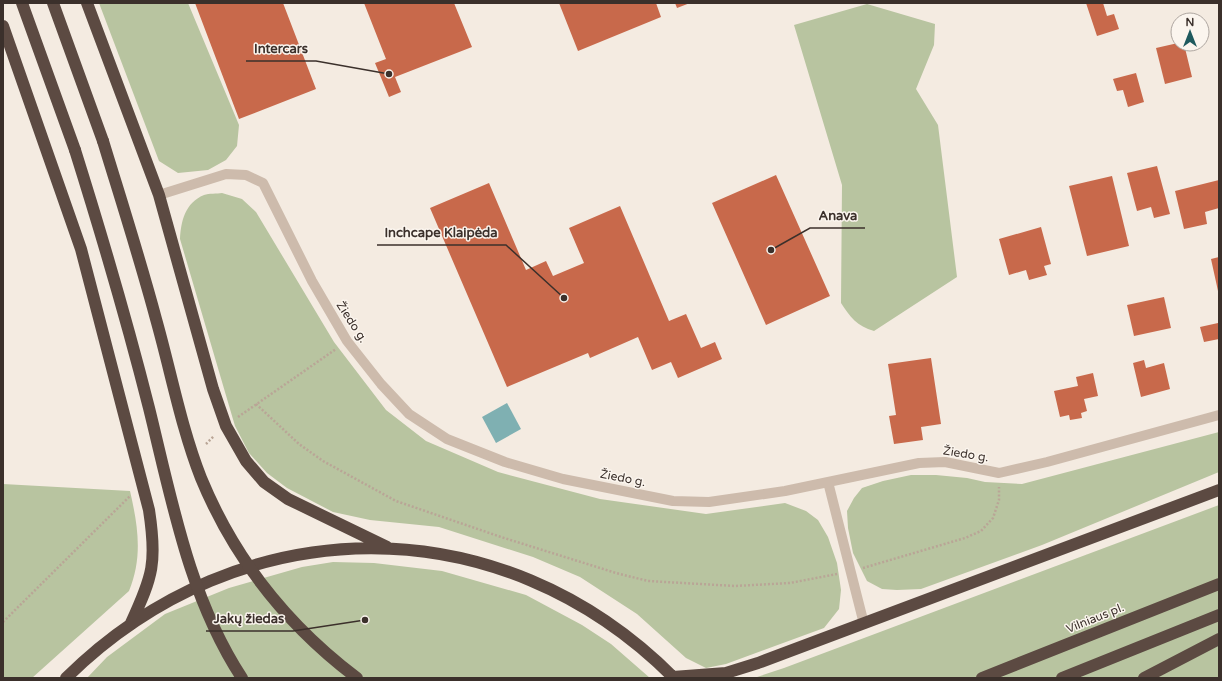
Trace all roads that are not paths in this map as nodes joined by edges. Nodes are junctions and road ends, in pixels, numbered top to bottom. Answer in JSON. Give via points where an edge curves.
{"nodes":[{"id":1,"x":22,"y":3,"type":"edge"},
{"id":2,"x":53,"y":3,"type":"edge"},
{"id":3,"x":87,"y":3,"type":"edge"},
{"id":4,"x":3,"y":26,"type":"edge"},
{"id":5,"x":159,"y":195,"type":"junction"},
{"id":6,"x":1219,"y":415,"type":"edge"},
{"id":7,"x":828,"y":482,"type":"junction"},
{"id":8,"x":1219,"y":490,"type":"edge"},
{"id":9,"x":390,"y":548,"type":"junction"},
{"id":10,"x":1219,"y":584,"type":"edge"},
{"id":11,"x":1219,"y":615,"type":"edge"},
{"id":12,"x":131,"y":622,"type":"junction"},
{"id":13,"x":864,"y":624,"type":"junction"},
{"id":14,"x":1219,"y":639,"type":"edge"},
{"id":15,"x":674,"y":677,"type":"edge"},
{"id":16,"x":66,"y":678,"type":"edge"},
{"id":17,"x":242,"y":678,"type":"edge"},
{"id":18,"x":357,"y":678,"type":"edge"},
{"id":19,"x":982,"y":678,"type":"edge"},
{"id":20,"x":1062,"y":678,"type":"edge"},
{"id":21,"x":1144,"y":678,"type":"edge"}],
"edges":[{"from":1,"to":17,"type":"highway","bridge":true,"via":[[75,150],[117,288],[184,546],[206,611]]},
{"from":2,"to":18,"type":"highway","bridge":true,"via":[[103,141],[146,280],[190,446],[216,509],[250,568],[270,595],[316,644]]},
{"from":3,"to":5,"type":"highway"},
{"from":4,"to":12,"type":"highway","via":[[81,249],[149,510],[153,536],[152,568],[146,592]]},
{"from":5,"to":7,"type":"street","name":"Žiedo g.","via":[[226,174],[246,175],[263,183],[312,281],[347,341],[409,414],[448,439],[505,462],[563,479],[673,501],[709,502],[742,498]]},
{"from":5,"to":9,"type":"highway","via":[[213,389],[226,426],[246,461],[264,482],[288,500]]},
{"from":6,"to":7,"type":"street","name":"Žiedo g.","via":[[999,473],[945,462],[896,467]]},
{"from":7,"to":13,"type":"street"},
{"from":8,"to":13,"type":"highway"},
{"from":9,"to":12,"type":"highway","via":[[315,552],[236,570],[198,585]]},
{"from":9,"to":15,"type":"highway","via":[[469,560],[538,583],[600,616]]},
{"from":10,"to":19,"type":"highway","name":"Vilniaus pl."},
{"from":11,"to":20,"type":"highway"},
{"from":12,"to":16,"type":"highway"},
{"from":13,"to":15,"type":"highway","via":[[726,673]]},
{"from":14,"to":21,"type":"highway"}]}
